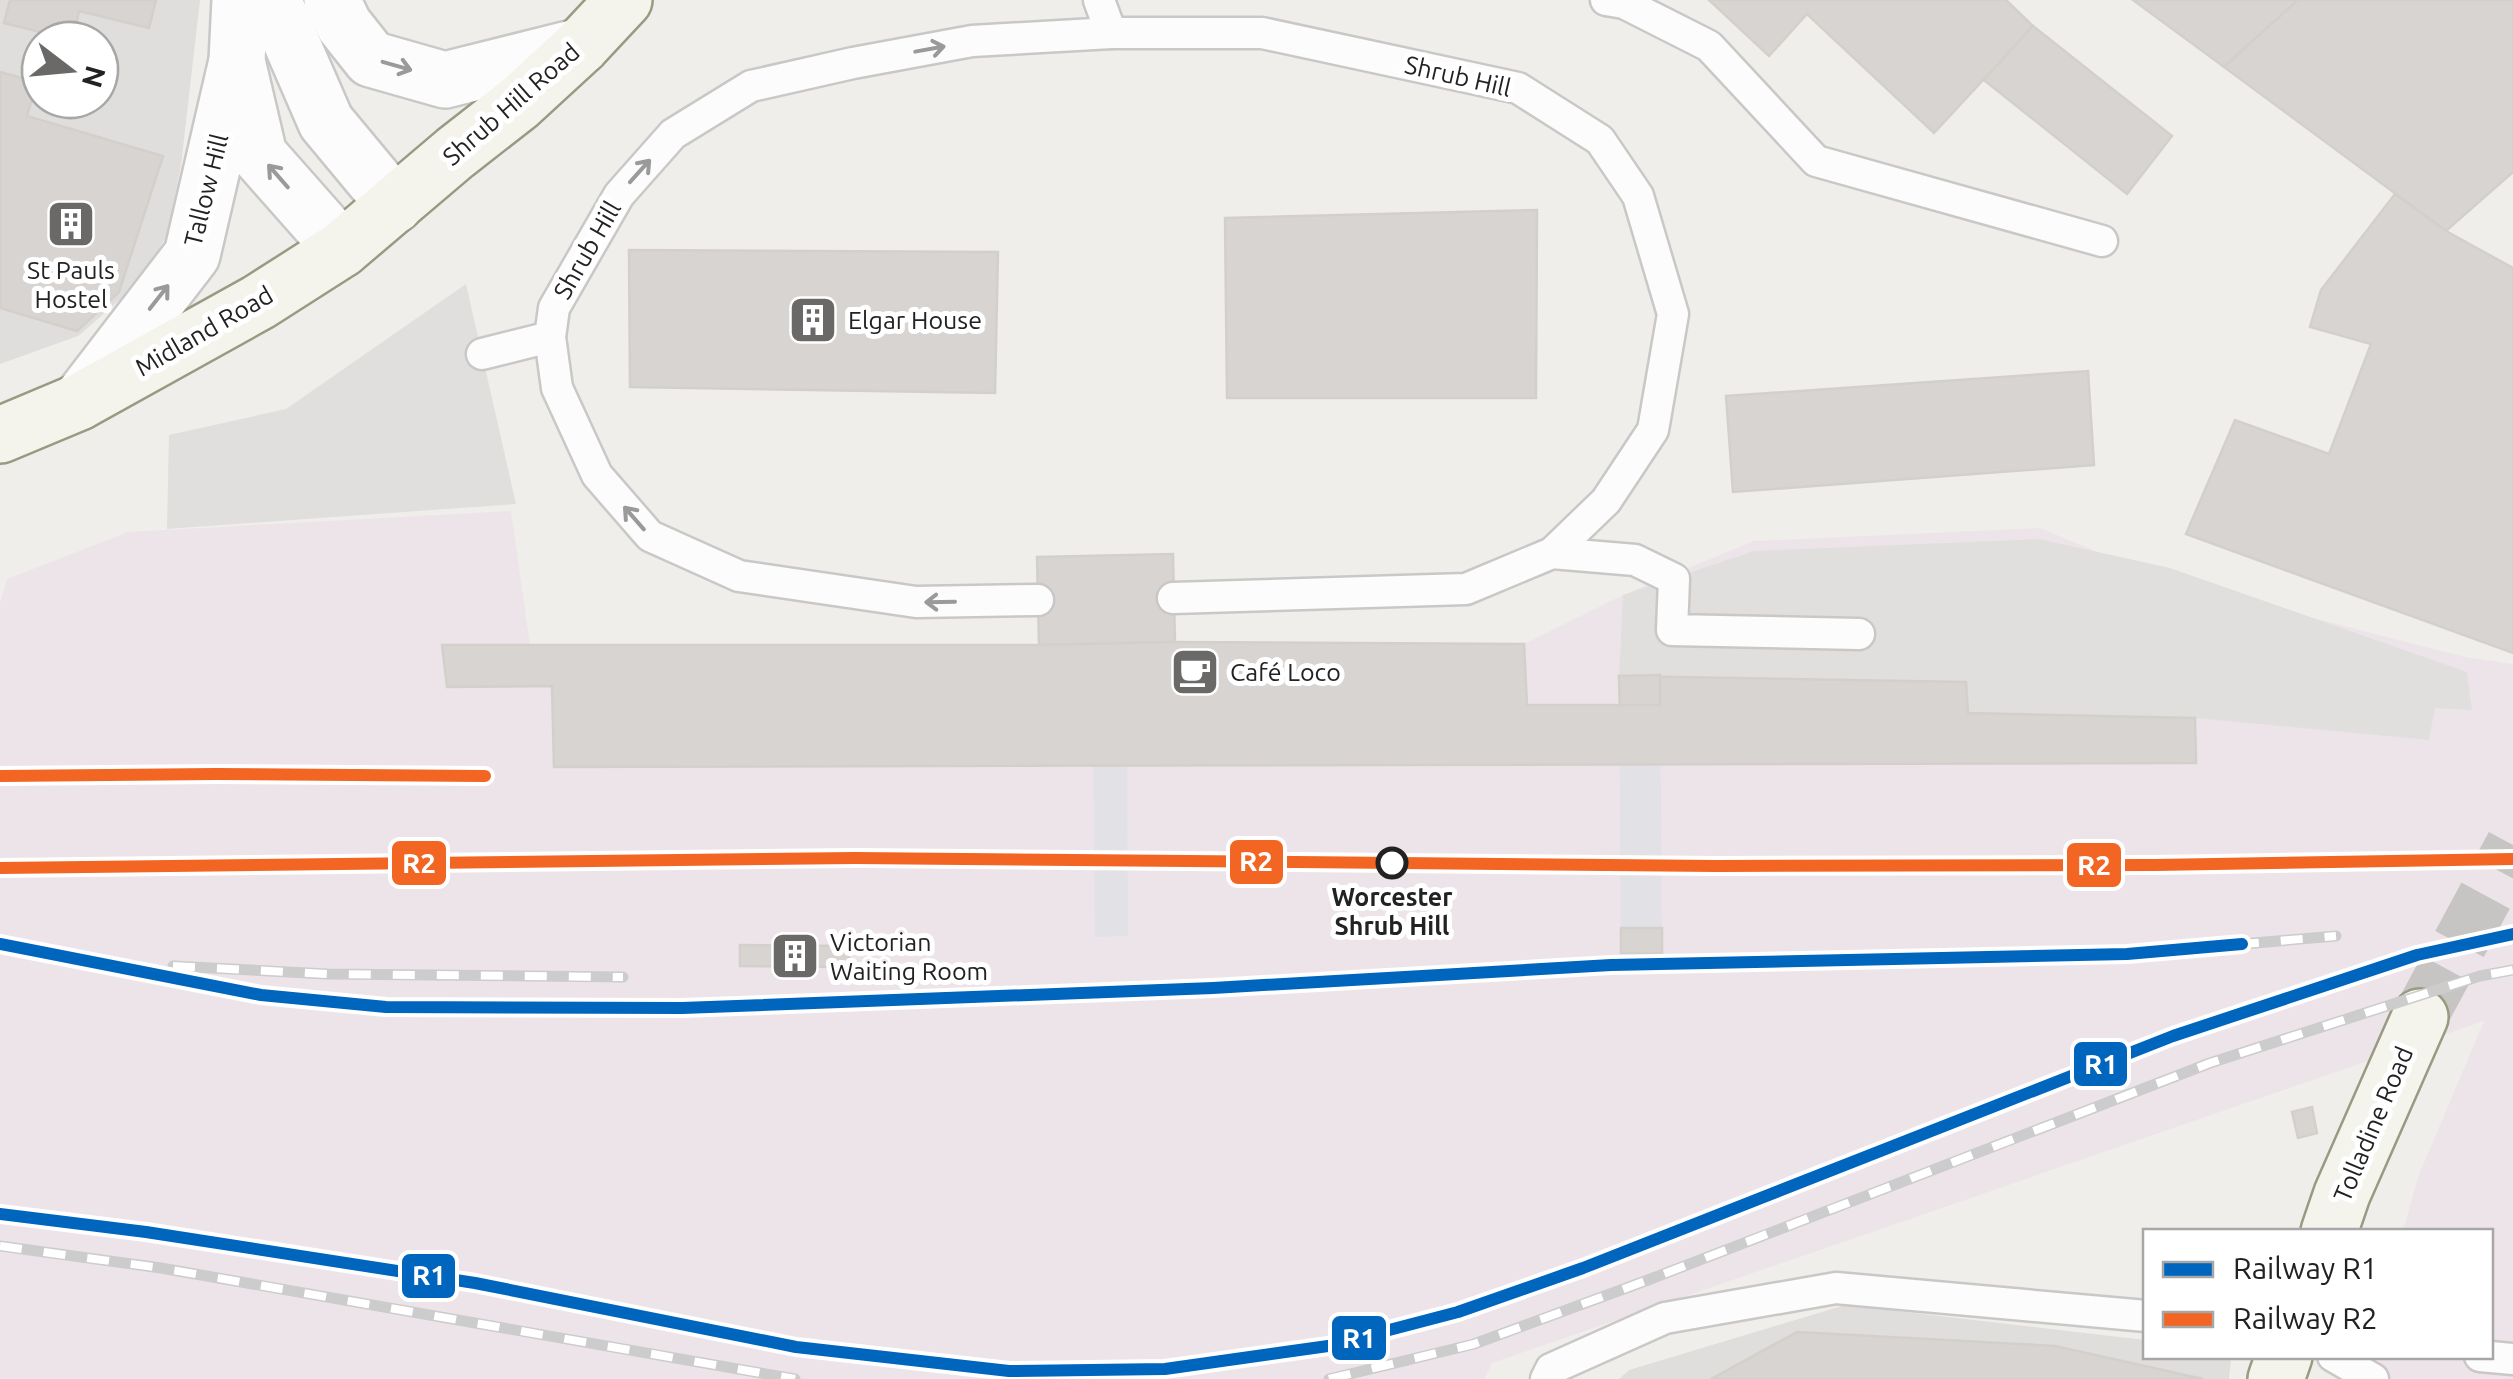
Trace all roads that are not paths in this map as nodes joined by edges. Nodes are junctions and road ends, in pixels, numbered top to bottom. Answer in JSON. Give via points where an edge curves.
{"nodes":[{"id":1,"x":240,"y":0,"type":"edge"},
{"id":2,"x":273,"y":0,"type":"edge"},
{"id":3,"x":332,"y":0,"type":"edge"},
{"id":4,"x":624,"y":0,"type":"edge"},
{"id":5,"x":1100,"y":0,"type":"edge"},
{"id":6,"x":1606,"y":0,"type":"edge"},
{"id":7,"x":1111,"y":33,"type":"junction"},
{"id":8,"x":580,"y":46,"type":"junction"},
{"id":9,"x":237,"y":61,"type":"junction"},
{"id":10,"x":395,"y":205,"type":"junction"},
{"id":11,"x":2102,"y":241,"type":"dead end"},
{"id":12,"x":342,"y":249,"type":"junction"},
{"id":13,"x":550,"y":337,"type":"junction"},
{"id":14,"x":482,"y":354,"type":"dead end"},
{"id":15,"x":78,"y":402,"type":"junction"},
{"id":16,"x":0,"y":435,"type":"edge"},
{"id":17,"x":1552,"y":553,"type":"junction"},
{"id":18,"x":1174,"y":598,"type":"dead end"},
{"id":19,"x":1038,"y":600,"type":"dead end"},
{"id":20,"x":1859,"y":634,"type":"dead end"},
{"id":21,"x":2420,"y":1016,"type":"tunnel mouth"},
{"id":22,"x":2329,"y":1229,"type":"edge"},
{"id":23,"x":2143,"y":1316,"type":"edge"},
{"id":24,"x":2337,"y":1359,"type":"edge"},
{"id":25,"x":1546,"y":1379,"type":"edge"},
{"id":26,"x":2373,"y":1379,"type":"edge"}],
"edges":[{"from":1,"to":9,"type":"street","name":"Tallow Hill"},
{"from":2,"to":10,"type":"street","via":[[326,122]]},
{"from":3,"to":8,"type":"street","one_way":true,"via":[[371,59],[445,80]]},
{"from":4,"to":8,"type":"main road","name":"Shrub Hill Road"},
{"from":5,"to":7,"type":"lane"},
{"from":6,"to":11,"type":"lane","via":[[1709,46],[1816,161]]},
{"from":13,"to":7,"type":"lane","name":"Shrub Hill","one_way":true,"via":[[554,308],[619,195],[673,134],[751,86],[972,41]]},
{"from":7,"to":17,"type":"lane","name":"Shrub Hill","via":[[1262,33],[1484,80],[1518,88],[1600,140],[1638,196],[1673,314],[1653,430],[1606,501]]},
{"from":8,"to":10,"type":"main road","name":"Shrub Hill Road"},
{"from":12,"to":9,"type":"street","name":"Tallow Hill","one_way":true,"via":[[260,155]]},
{"from":15,"to":9,"type":"street","name":"Tallow Hill","one_way":true,"via":[[192,254]]},
{"from":10,"to":12,"type":"main road","name":"Midland Road"},
{"from":12,"to":15,"type":"main road","name":"Midland Road"},
{"from":13,"to":14,"type":"lane"},
{"from":19,"to":13,"type":"lane","name":"Shrub Hill","one_way":true,"via":[[916,602],[739,576],[650,536],[598,476],[557,388]]},
{"from":15,"to":16,"type":"main road","name":"Midland Road"},
{"from":17,"to":18,"type":"lane","name":"Shrub Hill","via":[[1466,589]]},
{"from":17,"to":20,"type":"lane","via":[[1635,560],[1674,579],[1672,630]]},
{"from":21,"to":22,"type":"main road","name":"Tolladine Road"},
{"from":23,"to":25,"type":"lane","via":[[1836,1288],[1665,1318],[1552,1369]]},
{"from":24,"to":26,"type":"lane"}]}
